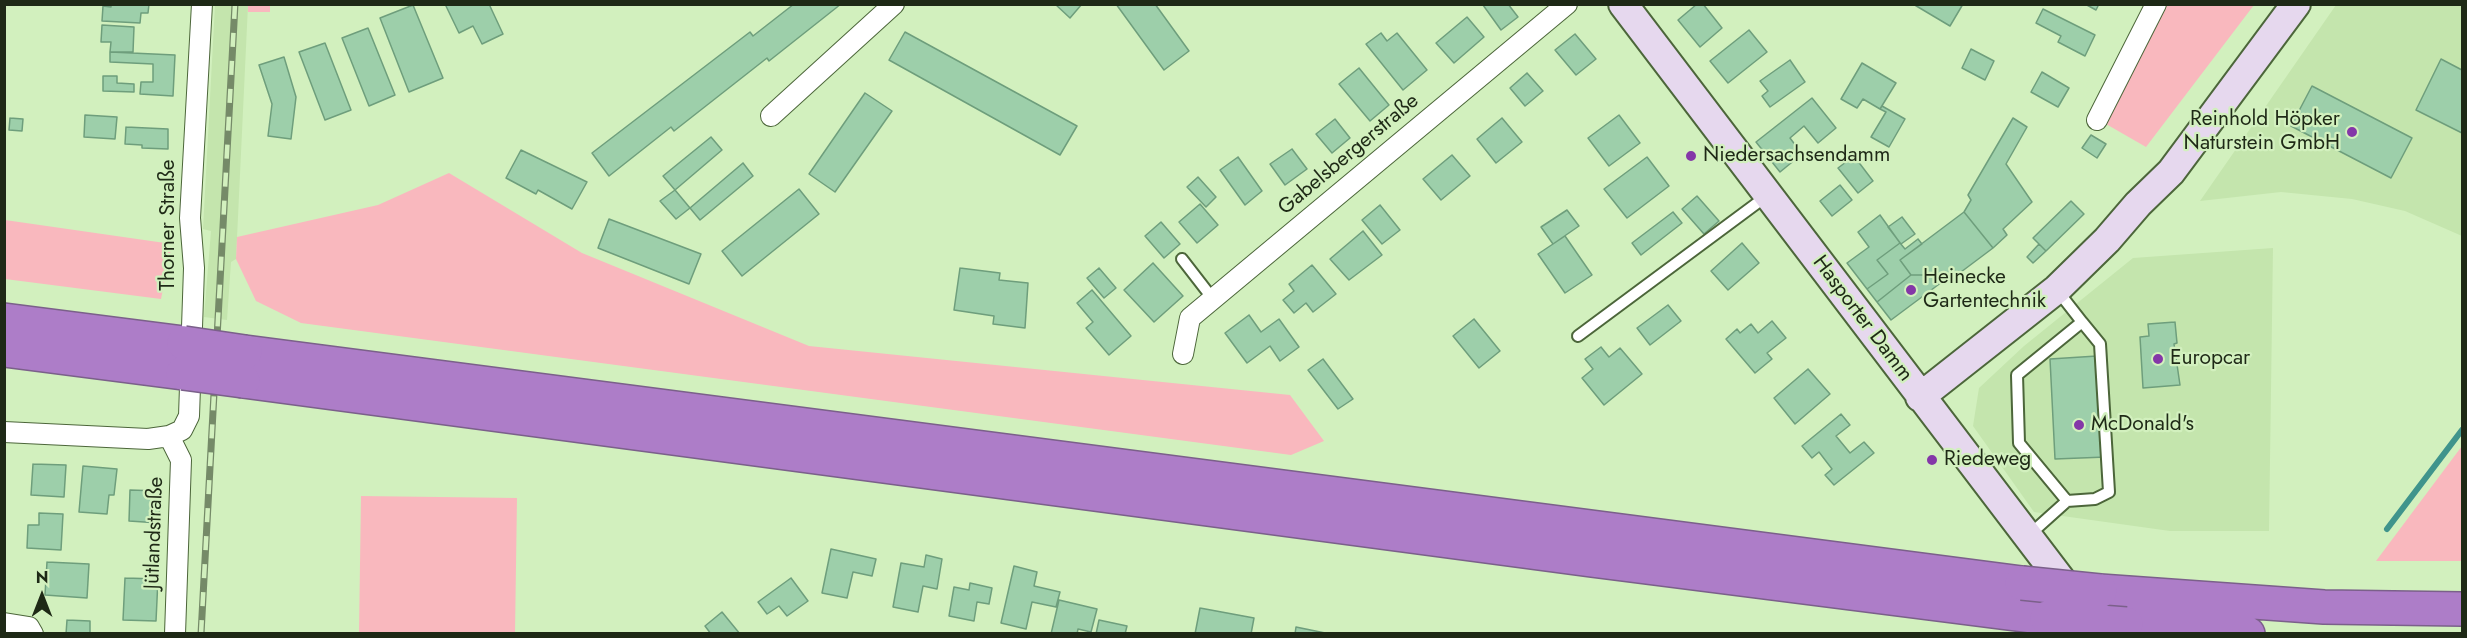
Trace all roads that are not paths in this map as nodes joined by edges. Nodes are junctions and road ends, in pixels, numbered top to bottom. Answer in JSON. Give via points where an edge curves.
{"nodes":[{"id":1,"x":202,"y":4,"type":"edge"},
{"id":2,"x":894,"y":4,"type":"edge"},
{"id":3,"x":1567,"y":4,"type":"edge"},
{"id":4,"x":1623,"y":4,"type":"edge"},
{"id":5,"x":2156,"y":4,"type":"edge"},
{"id":6,"x":2273,"y":4,"type":"edge"},
{"id":7,"x":2296,"y":4,"type":"edge"},
{"id":8,"x":771,"y":116,"type":"dead end"},
{"id":9,"x":2097,"y":120,"type":"dead end"},
{"id":10,"x":1768,"y":195,"type":"junction"},
{"id":11,"x":2138,"y":204,"type":"junction"},
{"id":12,"x":1182,"y":258,"type":"dead end"},
{"id":13,"x":2057,"y":289,"type":"junction"},
{"id":14,"x":1213,"y":299,"type":"junction"},
{"id":15,"x":4,"y":320,"type":"edge"},
{"id":16,"x":2082,"y":322,"type":"junction"},
{"id":17,"x":1578,"y":336,"type":"dead end"},
{"id":18,"x":4,"y":350,"type":"edge"},
{"id":19,"x":1183,"y":354,"type":"dead end"},
{"id":20,"x":184,"y":358,"type":"junction"},
{"id":21,"x":244,"y":366,"type":"junction"},
{"id":22,"x":1920,"y":397,"type":"junction"},
{"id":23,"x":4,"y":432,"type":"edge"},
{"id":24,"x":169,"y":436,"type":"junction"},
{"id":25,"x":2067,"y":501,"type":"junction"},
{"id":26,"x":2027,"y":536,"type":"junction"},
{"id":27,"x":2463,"y":609,"type":"edge"},
{"id":28,"x":4,"y":623,"type":"edge"},
{"id":29,"x":2114,"y":629,"type":"edge"},
{"id":30,"x":33,"y":633,"type":"edge"},
{"id":31,"x":175,"y":633,"type":"edge"},
{"id":32,"x":2248,"y":633,"type":"edge"}],
"edges":[{"from":1,"to":24,"type":"street","name":"Thorner Straße","via":[[190,218],[194,268],[189,416],[182,430]]},
{"from":2,"to":8,"type":"street"},
{"from":3,"to":14,"type":"street","name":"Gabelsbergerstraße"},
{"from":4,"to":10,"type":"main road","name":"Hasporter Damm"},
{"from":5,"to":9,"type":"street"},
{"from":6,"to":11,"type":"main road","via":[[2157,161]]},
{"from":7,"to":11,"type":"main road","via":[[2171,172]]},
{"from":10,"to":17,"type":"lane"},
{"from":10,"to":22,"type":"main road","name":"Hasporter Damm"},
{"from":11,"to":13,"type":"main road"},
{"from":12,"to":14,"type":"lane"},
{"from":13,"to":16,"type":"lane"},
{"from":13,"to":22,"type":"main road"},
{"from":14,"to":19,"type":"street","name":"Gabelsbergerstraße","via":[[1190,318]]},
{"from":15,"to":20,"type":"highway"},
{"from":16,"to":25,"type":"lane","via":[[2100,344],[2109,492],[2095,500]]},
{"from":16,"to":25,"type":"lane","via":[[2017,375],[2019,443]]},
{"from":18,"to":20,"type":"highway"},
{"from":20,"to":21,"type":"highway","bridge":true},
{"from":21,"to":27,"type":"highway","bridge":true,"via":[[2022,583],[2324,607]]},
{"from":21,"to":29,"type":"highway","bridge":true,"via":[[1591,561]]},
{"from":22,"to":26,"type":"main road","name":"Hasporter Damm"},
{"from":23,"to":24,"type":"street","via":[[148,439]]},
{"from":24,"to":31,"type":"street","name":"Jütlandstraße","via":[[181,460]]},
{"from":25,"to":26,"type":"lane"},
{"from":26,"to":29,"type":"main road","name":"Hasporter Damm"},
{"from":28,"to":30,"type":"street","via":[[29,627]]},
{"from":29,"to":32,"type":"highway"}]}
